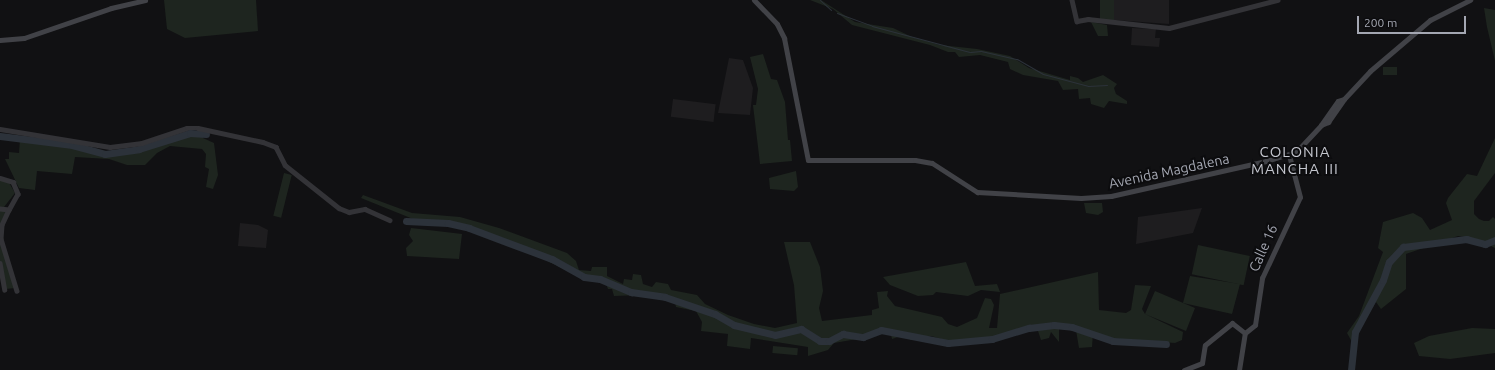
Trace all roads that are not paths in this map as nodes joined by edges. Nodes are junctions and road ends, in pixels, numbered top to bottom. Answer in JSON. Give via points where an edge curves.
{"nodes":[{"id":1,"x":145,"y":0,"type":"edge"},
{"id":2,"x":754,"y":0,"type":"edge"},
{"id":3,"x":1072,"y":0,"type":"edge"},
{"id":4,"x":1277,"y":0,"type":"edge"},
{"id":5,"x":1470,"y":0,"type":"edge"},
{"id":6,"x":0,"y":40,"type":"edge"},
{"id":7,"x":0,"y":129,"type":"edge"},
{"id":8,"x":1289,"y":155,"type":"junction"},
{"id":9,"x":0,"y":178,"type":"edge"},
{"id":10,"x":0,"y":209,"type":"edge"},
{"id":11,"x":9,"y":210,"type":"junction"},
{"id":12,"x":390,"y":220,"type":"dead end"},
{"id":13,"x":0,"y":263,"type":"edge"},
{"id":14,"x":5,"y":290,"type":"dead end"},
{"id":15,"x":16,"y":291,"type":"dead end"},
{"id":16,"x":1245,"y":333,"type":"junction"},
{"id":17,"x":1184,"y":370,"type":"edge"},
{"id":18,"x":1239,"y":370,"type":"edge"}],
"edges":[{"from":1,"to":6,"type":"main road","via":[[112,8],[24,38]]},
{"from":2,"to":8,"type":"main road","name":"Avenida Magdalena","via":[[777,24],[784,38],[808,160],[918,161],[932,163],[977,192],[1081,198],[1129,193]]},
{"from":3,"to":4,"type":"street","via":[[1077,21],[1088,19],[1169,28]]},
{"from":5,"to":8,"type":"main road","name":"Avenida Magdalena","via":[[1430,20],[1379,62],[1344,100],[1328,122],[1321,125],[1296,152]]},
{"from":7,"to":12,"type":"street","via":[[110,147],[142,143],[187,128],[263,142],[276,146],[285,165],[339,208],[349,212],[365,209]]},
{"from":8,"to":16,"type":"main road","name":"Calle 16","via":[[1300,198],[1262,278],[1255,325]]},
{"from":9,"to":11,"type":"street","via":[[13,182],[18,190]]},
{"from":10,"to":11,"type":"street"},
{"from":11,"to":15,"type":"street","via":[[2,225],[1,239]]},
{"from":13,"to":14,"type":"street"},
{"from":16,"to":17,"type":"main road","via":[[1232,324],[1205,345],[1202,363]]},
{"from":16,"to":18,"type":"main road"}]}
